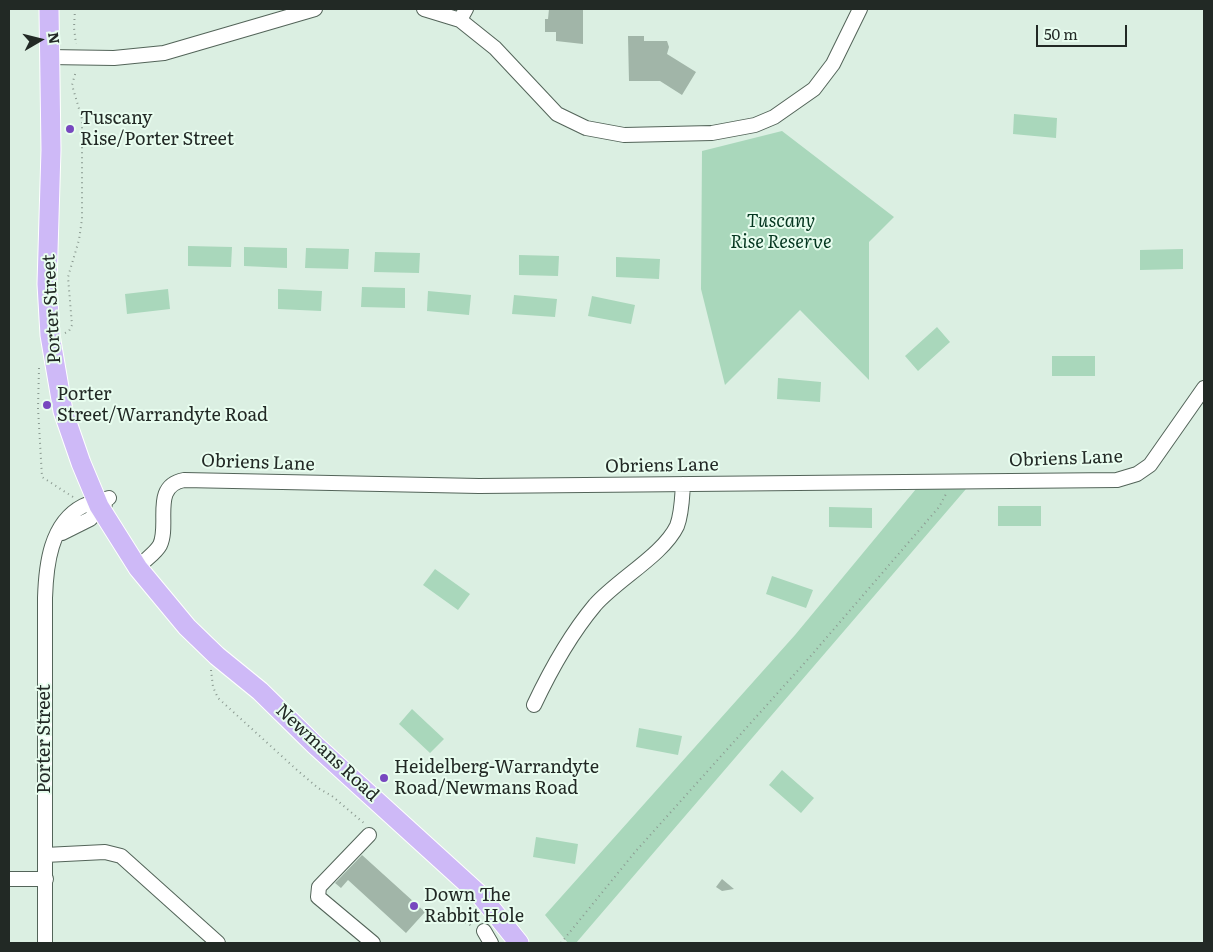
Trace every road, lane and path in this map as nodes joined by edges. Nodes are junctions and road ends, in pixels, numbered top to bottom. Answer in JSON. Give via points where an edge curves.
{"nodes":[{"id":1,"x":75,"y":9,"type":"edge"},
{"id":2,"x":315,"y":9,"type":"edge"},
{"id":3,"x":424,"y":9,"type":"edge"},
{"id":4,"x":860,"y":9,"type":"edge"},
{"id":5,"x":48,"y":10,"type":"edge"},
{"id":6,"x":463,"y":14,"type":"edge"},
{"id":7,"x":77,"y":49,"type":"dead end"},
{"id":8,"x":50,"y":56,"type":"junction"},
{"id":9,"x":77,"y":66,"type":"dead end"},
{"id":10,"x":49,"y":229,"type":"junction"},
{"id":11,"x":60,"y":333,"type":"junction"},
{"id":12,"x":39,"y":364,"type":"dead end"},
{"id":13,"x":1204,"y":388,"type":"edge"},
{"id":14,"x":953,"y":481,"type":"junction"},
{"id":15,"x":682,"y":484,"type":"junction"},
{"id":16,"x":98,"y":504,"type":"junction"},
{"id":17,"x":57,"y":536,"type":"junction"},
{"id":18,"x":142,"y":563,"type":"junction"},
{"id":19,"x":211,"y":667,"type":"dead end"},
{"id":20,"x":260,"y":691,"type":"junction"},
{"id":21,"x":534,"y":705,"type":"dead end"},
{"id":22,"x":367,"y":830,"type":"joint"},
{"id":23,"x":45,"y":854,"type":"junction"},
{"id":24,"x":9,"y":879,"type":"edge"},
{"id":25,"x":46,"y":879,"type":"junction"},
{"id":26,"x":450,"y":910,"type":"dead end"},
{"id":27,"x":484,"y":930,"type":"joint"},
{"id":28,"x":45,"y":943,"type":"edge"},
{"id":29,"x":218,"y":943,"type":"edge"},
{"id":30,"x":372,"y":943,"type":"edge"},
{"id":31,"x":491,"y":943,"type":"edge"},
{"id":32,"x":519,"y":943,"type":"edge"},
{"id":33,"x":533,"y":943,"type":"edge"},
{"id":34,"x":560,"y":943,"type":"edge"}],
"edges":[{"from":1,"to":7,"type":"path"},
{"from":2,"to":8,"type":"street","via":[[164,53],[114,58]]},
{"from":3,"to":6,"type":"street"},
{"from":4,"to":6,"type":"street","via":[[833,64],[814,89],[774,117],[755,125],[712,133],[624,135],[586,128],[557,114]]},
{"from":5,"to":8,"type":"main road","name":"Porter Street"},
{"from":8,"to":10,"type":"main road","name":"Porter Street"},
{"from":9,"to":11,"type":"path","via":[[72,85],[82,119],[82,219],[68,277],[72,325],[69,331]]},
{"from":10,"to":11,"type":"main road","name":"Porter Street"},
{"from":10,"to":16,"type":"main road","name":"Porter Street","via":[[47,284],[57,380],[69,431]]},
{"from":11,"to":16,"type":"main road","name":"Porter Street","via":[[65,374]]},
{"from":12,"to":16,"type":"path","via":[[42,477]]},
{"from":13,"to":14,"type":"street","name":"Obriens Lane","via":[[1159,454],[1137,474],[1117,480]]},
{"from":14,"to":15,"type":"street","name":"Obriens Lane"},
{"from":14,"to":34,"type":"path","via":[[939,508],[635,852]]},
{"from":15,"to":18,"type":"street","name":"Obriens Lane","via":[[479,486],[184,480],[168,488],[160,543]]},
{"from":15,"to":21,"type":"street","via":[[680,512],[671,536],[618,582],[580,623],[557,656]]},
{"from":16,"to":17,"type":"street","name":"Porter Street","via":[[67,520]]},
{"from":16,"to":17,"type":"street","via":[[90,519]]},
{"from":16,"to":18,"type":"main road","name":"Newmans Road"},
{"from":17,"to":23,"type":"street","name":"Porter Street","via":[[46,575]]},
{"from":18,"to":20,"type":"main road","name":"Newmans Road","via":[[187,627]]},
{"from":19,"to":22,"type":"path","via":[[218,698]]},
{"from":20,"to":32,"type":"main road","name":"Newmans Road","via":[[481,896]]},
{"from":20,"to":33,"type":"main road","name":"Newmans Road","via":[[400,804],[514,918]]},
{"from":22,"to":30,"type":"street","via":[[319,887],[318,897]]},
{"from":23,"to":25,"type":"street","name":"Porter Street"},
{"from":23,"to":29,"type":"street","via":[[105,852],[121,856]]},
{"from":24,"to":25,"type":"street"},
{"from":25,"to":28,"type":"street","name":"Porter Street"},
{"from":26,"to":27,"type":"path","via":[[454,916]]},
{"from":27,"to":31,"type":"street"}]}
